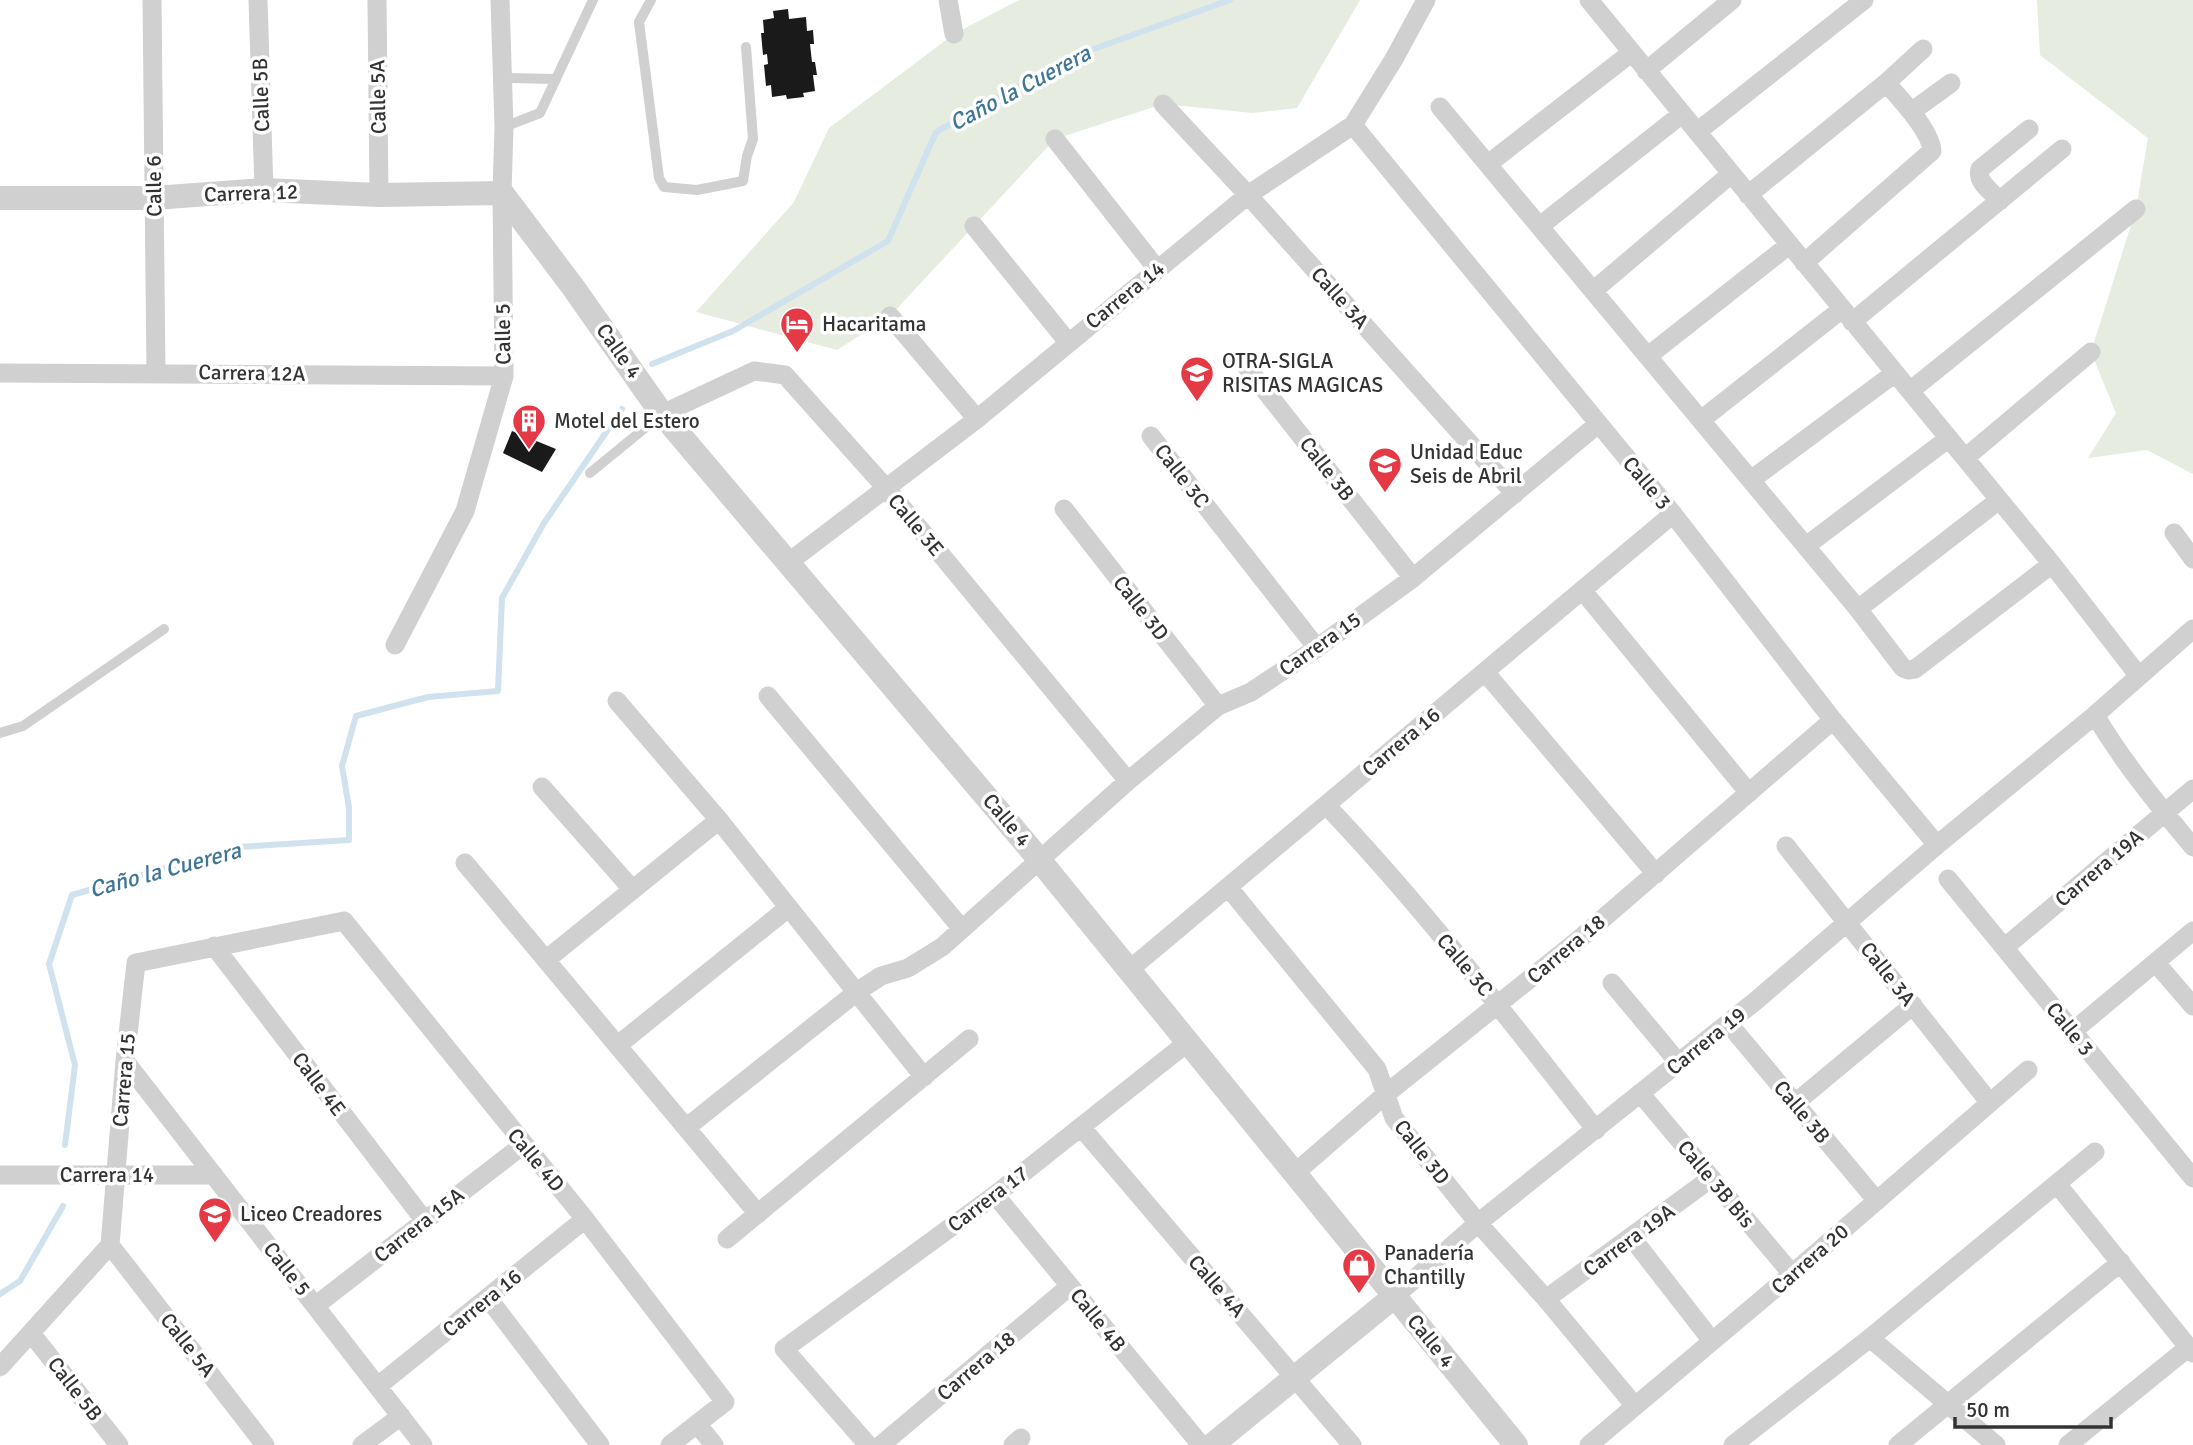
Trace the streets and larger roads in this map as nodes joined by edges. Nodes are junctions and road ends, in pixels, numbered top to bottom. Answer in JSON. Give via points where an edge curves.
{"nodes":[{"id":1,"x":152,"y":0,"type":"edge"},
{"id":2,"x":258,"y":0,"type":"edge"},
{"id":3,"x":377,"y":0,"type":"edge"},
{"id":4,"x":500,"y":0,"type":"edge"},
{"id":5,"x":948,"y":0,"type":"edge"},
{"id":6,"x":1426,"y":0,"type":"edge"},
{"id":7,"x":1589,"y":0,"type":"edge"},
{"id":8,"x":1732,"y":0,"type":"edge"},
{"id":9,"x":1864,"y":0,"type":"edge"},
{"id":10,"x":954,"y":34,"type":"dead end"},
{"id":11,"x":1923,"y":49,"type":"dead end"},
{"id":12,"x":1631,"y":53,"type":"junction"},
{"id":13,"x":1646,"y":71,"type":"junction"},
{"id":14,"x":1886,"y":83,"type":"junction"},
{"id":15,"x":1951,"y":83,"type":"dead end"},
{"id":16,"x":1163,"y":104,"type":"dead end"},
{"id":17,"x":1440,"y":107,"type":"dead end"},
{"id":18,"x":1911,"y":112,"type":"junction"},
{"id":19,"x":1682,"y":114,"type":"junction"},
{"id":20,"x":1353,"y":125,"type":"junction"},
{"id":21,"x":2029,"y":129,"type":"dead end"},
{"id":22,"x":1697,"y":132,"type":"junction"},
{"id":23,"x":1055,"y":139,"type":"dead end"},
{"id":24,"x":2062,"y":149,"type":"dead end"},
{"id":25,"x":1488,"y":164,"type":"junction"},
{"id":26,"x":1731,"y":174,"type":"junction"},
{"id":27,"x":264,"y":190,"type":"junction"},
{"id":28,"x":502,"y":193,"type":"junction"},
{"id":29,"x":379,"y":195,"type":"junction"},
{"id":30,"x":1248,"y":195,"type":"junction"},
{"id":31,"x":1748,"y":195,"type":"junction"},
{"id":32,"x":0,"y":198,"type":"edge"},
{"id":33,"x":154,"y":198,"type":"junction"},
{"id":34,"x":2000,"y":201,"type":"junction"},
{"id":35,"x":2136,"y":209,"type":"dead end"},
{"id":36,"x":974,"y":226,"type":"dead end"},
{"id":37,"x":1540,"y":226,"type":"junction"},
{"id":38,"x":1789,"y":245,"type":"junction"},
{"id":39,"x":1804,"y":263,"type":"junction"},
{"id":40,"x":1157,"y":269,"type":"junction"},
{"id":41,"x":1593,"y":291,"type":"junction"},
{"id":42,"x":890,"y":316,"type":"dead end"},
{"id":43,"x":1847,"y":316,"type":"junction"},
{"id":44,"x":1068,"y":342,"type":"junction"},
{"id":45,"x":2091,"y":352,"type":"dead end"},
{"id":46,"x":1648,"y":356,"type":"junction"},
{"id":47,"x":1242,"y":361,"type":"dead end"},
{"id":48,"x":156,"y":372,"type":"junction"},
{"id":49,"x":0,"y":373,"type":"edge"},
{"id":50,"x":1895,"y":373,"type":"junction"},
{"id":51,"x":504,"y":376,"type":"junction"},
{"id":52,"x":1910,"y":391,"type":"junction"},
{"id":53,"x":662,"y":414,"type":"junction"},
{"id":54,"x":977,"y":419,"type":"junction"},
{"id":55,"x":1701,"y":420,"type":"junction"},
{"id":56,"x":1598,"y":424,"type":"junction"},
{"id":57,"x":1151,"y":436,"type":"dead end"},
{"id":58,"x":1948,"y":438,"type":"junction"},
{"id":59,"x":1965,"y":458,"type":"junction"},
{"id":60,"x":1751,"y":480,"type":"junction"},
{"id":61,"x":886,"y":488,"type":"junction"},
{"id":62,"x":1515,"y":494,"type":"junction"},
{"id":63,"x":1999,"y":500,"type":"junction"},
{"id":64,"x":1064,"y":509,"type":"dead end"},
{"id":65,"x":1673,"y":514,"type":"junction"},
{"id":66,"x":2174,"y":533,"type":"dead end"},
{"id":67,"x":1806,"y":546,"type":"junction"},
{"id":68,"x":2193,"y":559,"type":"edge"},
{"id":69,"x":789,"y":562,"type":"junction"},
{"id":70,"x":2052,"y":564,"type":"junction"},
{"id":71,"x":1413,"y":578,"type":"junction"},
{"id":72,"x":1583,"y":591,"type":"junction"},
{"id":73,"x":1858,"y":609,"type":"junction"},
{"id":74,"x":2193,"y":629,"type":"edge"},
{"id":75,"x":395,"y":645,"type":"dead end"},
{"id":76,"x":1317,"y":648,"type":"junction"},
{"id":77,"x":1485,"y":672,"type":"junction"},
{"id":78,"x":2138,"y":675,"type":"junction"},
{"id":79,"x":768,"y":696,"type":"dead end"},
{"id":80,"x":617,"y":701,"type":"dead end"},
{"id":81,"x":1218,"y":706,"type":"junction"},
{"id":82,"x":2095,"y":715,"type":"junction"},
{"id":83,"x":1833,"y":720,"type":"junction"},
{"id":84,"x":1128,"y":781,"type":"junction"},
{"id":85,"x":542,"y":787,"type":"dead end"},
{"id":86,"x":2193,"y":789,"type":"edge"},
{"id":87,"x":1749,"y":793,"type":"junction"},
{"id":88,"x":1326,"y":805,"type":"junction"},
{"id":89,"x":2165,"y":813,"type":"junction"},
{"id":90,"x":719,"y":820,"type":"junction"},
{"id":91,"x":1786,"y":845,"type":"dead end"},
{"id":92,"x":1937,"y":845,"type":"junction"},
{"id":93,"x":2193,"y":847,"type":"edge"},
{"id":94,"x":1041,"y":861,"type":"junction"},
{"id":95,"x":465,"y":863,"type":"dead end"},
{"id":96,"x":1656,"y":874,"type":"junction"},
{"id":97,"x":1948,"y":879,"type":"dead end"},
{"id":98,"x":1228,"y":887,"type":"junction"},
{"id":99,"x":632,"y":890,"type":"junction"},
{"id":100,"x":788,"y":908,"type":"junction"},
{"id":101,"x":344,"y":922,"type":"joint"},
{"id":102,"x":1847,"y":922,"type":"junction"},
{"id":103,"x":961,"y":929,"type":"junction"},
{"id":104,"x":2193,"y":931,"type":"edge"},
{"id":105,"x":214,"y":946,"type":"junction"},
{"id":106,"x":2005,"y":947,"type":"junction"},
{"id":107,"x":547,"y":959,"type":"junction"},
{"id":108,"x":2156,"y":963,"type":"junction"},
{"id":109,"x":1129,"y":970,"type":"junction"},
{"id":110,"x":1612,"y":983,"type":"dead end"},
{"id":111,"x":858,"y":991,"type":"junction"},
{"id":112,"x":1913,"y":1005,"type":"junction"},
{"id":113,"x":1499,"y":1006,"type":"junction"},
{"id":114,"x":2193,"y":1006,"type":"edge"},
{"id":115,"x":1728,"y":1023,"type":"junction"},
{"id":116,"x":2072,"y":1032,"type":"junction"},
{"id":117,"x":969,"y":1039,"type":"dead end"},
{"id":118,"x":1188,"y":1042,"type":"junction"},
{"id":119,"x":618,"y":1045,"type":"junction"},
{"id":120,"x":124,"y":1061,"type":"junction"},
{"id":121,"x":1678,"y":1062,"type":"junction"},
{"id":122,"x":2028,"y":1070,"type":"dead end"},
{"id":123,"x":925,"y":1077,"type":"junction"},
{"id":124,"x":1640,"y":1093,"type":"junction"},
{"id":125,"x":1386,"y":1094,"type":"junction"},
{"id":126,"x":1990,"y":1103,"type":"junction"},
{"id":127,"x":1794,"y":1104,"type":"junction"},
{"id":128,"x":687,"y":1127,"type":"junction"},
{"id":129,"x":1081,"y":1127,"type":"junction"},
{"id":130,"x":1596,"y":1130,"type":"junction"},
{"id":131,"x":523,"y":1145,"type":"junction"},
{"id":132,"x":2095,"y":1152,"type":"dead end"},
{"id":133,"x":1295,"y":1173,"type":"junction"},
{"id":134,"x":0,"y":1175,"type":"edge"},
{"id":135,"x":116,"y":1175,"type":"junction"},
{"id":136,"x":214,"y":1175,"type":"junction"},
{"id":137,"x":2193,"y":1178,"type":"edge"},
{"id":138,"x":1710,"y":1179,"type":"junction"},
{"id":139,"x":2057,"y":1184,"type":"junction"},
{"id":140,"x":995,"y":1195,"type":"junction"},
{"id":141,"x":1877,"y":1201,"type":"junction"},
{"id":142,"x":758,"y":1214,"type":"junction"},
{"id":143,"x":585,"y":1219,"type":"junction"},
{"id":144,"x":425,"y":1221,"type":"junction"},
{"id":145,"x":1478,"y":1223,"type":"junction"},
{"id":146,"x":1632,"y":1238,"type":"junction"},
{"id":147,"x":727,"y":1239,"type":"dead end"},
{"id":148,"x":110,"y":1245,"type":"junction"},
{"id":149,"x":2121,"y":1262,"type":"junction"},
{"id":150,"x":1792,"y":1274,"type":"junction"},
{"id":151,"x":1070,"y":1286,"type":"junction"},
{"id":152,"x":1395,"y":1296,"type":"junction"},
{"id":153,"x":488,"y":1298,"type":"junction"},
{"id":154,"x":1546,"y":1299,"type":"junction"},
{"id":155,"x":315,"y":1306,"type":"junction"},
{"id":156,"x":31,"y":1334,"type":"junction"},
{"id":157,"x":1870,"y":1338,"type":"junction"},
{"id":158,"x":1712,"y":1341,"type":"junction"},
{"id":159,"x":2191,"y":1350,"type":"edge"},
{"id":160,"x":0,"y":1367,"type":"edge"},
{"id":161,"x":1295,"y":1377,"type":"junction"},
{"id":162,"x":378,"y":1387,"type":"junction"},
{"id":163,"x":1947,"y":1404,"type":"junction"},
{"id":164,"x":1635,"y":1406,"type":"junction"},
{"id":165,"x":401,"y":1416,"type":"junction"},
{"id":166,"x":698,"y":1425,"type":"junction"},
{"id":167,"x":120,"y":1445,"type":"edge"},
{"id":168,"x":265,"y":1445,"type":"edge"},
{"id":169,"x":362,"y":1445,"type":"edge"},
{"id":170,"x":423,"y":1445,"type":"edge"},
{"id":171,"x":600,"y":1445,"type":"edge"},
{"id":172,"x":670,"y":1445,"type":"edge"},
{"id":173,"x":714,"y":1445,"type":"edge"},
{"id":174,"x":868,"y":1445,"type":"edge"},
{"id":175,"x":881,"y":1445,"type":"edge"},
{"id":176,"x":1201,"y":1445,"type":"edge"},
{"id":177,"x":1212,"y":1445,"type":"edge"},
{"id":178,"x":1352,"y":1445,"type":"edge"},
{"id":179,"x":1516,"y":1445,"type":"edge"},
{"id":180,"x":1589,"y":1445,"type":"edge"},
{"id":181,"x":1733,"y":1445,"type":"edge"},
{"id":182,"x":1898,"y":1445,"type":"edge"},
{"id":183,"x":1996,"y":1445,"type":"edge"},
{"id":184,"x":2068,"y":1445,"type":"edge"}],
"edges":[{"from":1,"to":33,"type":"street","name":"Calle 6"},
{"from":2,"to":27,"type":"street","name":"Calle 5B"},
{"from":3,"to":29,"type":"street","name":"Calle 5A"},
{"from":4,"to":28,"type":"street","name":"Calle 5","via":[[505,127]]},
{"from":5,"to":10,"type":"street"},
{"from":6,"to":20,"type":"street","name":"Carrera 14"},
{"from":7,"to":12,"type":"street"},
{"from":8,"to":13,"type":"street"},
{"from":9,"to":22,"type":"street"},
{"from":11,"to":14,"type":"street"},
{"from":12,"to":13,"type":"street"},
{"from":12,"to":25,"type":"street"},
{"from":13,"to":19,"type":"street"},
{"from":14,"to":18,"type":"street"},
{"from":14,"to":31,"type":"street"},
{"from":15,"to":18,"type":"street"},
{"from":16,"to":30,"type":"street","name":"Calle 3A"},
{"from":17,"to":25,"type":"street"},
{"from":18,"to":39,"type":"street","via":[[1932,151]]},
{"from":19,"to":22,"type":"street"},
{"from":19,"to":37,"type":"street"},
{"from":20,"to":30,"type":"street","name":"Carrera 14"},
{"from":20,"to":56,"type":"street","name":"Calle 3"},
{"from":21,"to":34,"type":"street","via":[[1980,169],[1980,180]]},
{"from":22,"to":26,"type":"street"},
{"from":23,"to":40,"type":"street"},
{"from":24,"to":34,"type":"street"},
{"from":25,"to":37,"type":"street"},
{"from":26,"to":31,"type":"street"},
{"from":26,"to":41,"type":"street"},
{"from":27,"to":29,"type":"street","name":"Carrera 12"},
{"from":27,"to":33,"type":"street","name":"Carrera 12"},
{"from":28,"to":29,"type":"street","name":"Carrera 12"},
{"from":28,"to":51,"type":"street","name":"Calle 5"},
{"from":28,"to":53,"type":"street","name":"Calle 4"},
{"from":30,"to":40,"type":"street","name":"Carrera 14"},
{"from":30,"to":62,"type":"street","name":"Calle 3A"},
{"from":31,"to":38,"type":"street"},
{"from":32,"to":33,"type":"street","name":"Carrera 12"},
{"from":33,"to":48,"type":"street","name":"Calle 6"},
{"from":34,"to":43,"type":"street"},
{"from":35,"to":52,"type":"street"},
{"from":36,"to":44,"type":"street"},
{"from":37,"to":41,"type":"street"},
{"from":38,"to":39,"type":"street"},
{"from":38,"to":46,"type":"street"},
{"from":39,"to":43,"type":"street"},
{"from":40,"to":44,"type":"street","name":"Carrera 14"},
{"from":41,"to":46,"type":"street"},
{"from":42,"to":54,"type":"street"},
{"from":43,"to":50,"type":"street"},
{"from":43,"to":55,"type":"street"},
{"from":44,"to":54,"type":"street","name":"Carrera 14"},
{"from":45,"to":59,"type":"street"},
{"from":46,"to":55,"type":"street"},
{"from":47,"to":71,"type":"street","name":"Calle 3B"},
{"from":48,"to":49,"type":"street","name":"Carrera 12A"},
{"from":48,"to":51,"type":"street","name":"Carrera 12A"},
{"from":50,"to":52,"type":"street"},
{"from":50,"to":60,"type":"street"},
{"from":51,"to":75,"type":"street","name":"Calle 5","via":[[465,511]]},
{"from":52,"to":58,"type":"street"},
{"from":53,"to":61,"type":"street","name":"Calle 3E","via":[[754,371],[785,375]]},
{"from":53,"to":69,"type":"street","name":"Calle 4"},
{"from":54,"to":61,"type":"street","name":"Carrera 14"},
{"from":55,"to":60,"type":"street"},
{"from":56,"to":62,"type":"street","name":"Carrera 15"},
{"from":56,"to":65,"type":"street","name":"Calle 3"},
{"from":57,"to":76,"type":"street","name":"Calle 3C"},
{"from":58,"to":59,"type":"street"},
{"from":58,"to":67,"type":"street"},
{"from":59,"to":63,"type":"street"},
{"from":60,"to":67,"type":"street"},
{"from":61,"to":69,"type":"street","name":"Carrera 14"},
{"from":61,"to":84,"type":"street","name":"Calle 3E"},
{"from":62,"to":71,"type":"street","name":"Carrera 15"},
{"from":63,"to":70,"type":"street"},
{"from":63,"to":73,"type":"street"},
{"from":64,"to":81,"type":"street","name":"Calle 3D"},
{"from":65,"to":72,"type":"street","name":"Carrera 16"},
{"from":65,"to":83,"type":"street","name":"Calle 3"},
{"from":66,"to":68,"type":"street"},
{"from":67,"to":73,"type":"street"},
{"from":69,"to":94,"type":"street","name":"Calle 4"},
{"from":70,"to":73,"type":"street","via":[[1915,669],[1903,667]]},
{"from":70,"to":78,"type":"street"},
{"from":71,"to":76,"type":"street","name":"Carrera 15"},
{"from":72,"to":77,"type":"street","name":"Carrera 16"},
{"from":72,"to":87,"type":"street"},
{"from":74,"to":78,"type":"street","name":"Carrera 19"},
{"from":76,"to":81,"type":"street","name":"Carrera 15","via":[[1251,692]]},
{"from":77,"to":88,"type":"street","name":"Carrera 16"},
{"from":77,"to":96,"type":"street"},
{"from":78,"to":82,"type":"street","name":"Carrera 19"},
{"from":79,"to":103,"type":"street"},
{"from":80,"to":90,"type":"street"},
{"from":81,"to":84,"type":"street","name":"Carrera 15"},
{"from":82,"to":89,"type":"street"},
{"from":82,"to":92,"type":"street","name":"Carrera 19"},
{"from":83,"to":87,"type":"street","name":"Carrera 18"},
{"from":83,"to":92,"type":"street","name":"Calle 3"},
{"from":84,"to":94,"type":"street","name":"Carrera 15"},
{"from":85,"to":99,"type":"street"},
{"from":86,"to":89,"type":"street","name":"Carrera 19A"},
{"from":87,"to":96,"type":"street","name":"Carrera 18"},
{"from":88,"to":98,"type":"street","name":"Carrera 16"},
{"from":88,"to":113,"type":"street","name":"Calle 3C","via":[[1372,853]]},
{"from":89,"to":93,"type":"street"},
{"from":89,"to":106,"type":"street","name":"Carrera 19A"},
{"from":90,"to":99,"type":"street"},
{"from":90,"to":100,"type":"street"},
{"from":91,"to":102,"type":"street","name":"Calle 3A"},
{"from":92,"to":102,"type":"street","name":"Carrera 19"},
{"from":94,"to":103,"type":"street","name":"Carrera 15"},
{"from":94,"to":109,"type":"street","name":"Calle 4"},
{"from":95,"to":107,"type":"street"},
{"from":96,"to":113,"type":"street","name":"Carrera 18"},
{"from":97,"to":106,"type":"street","name":"Calle 3"},
{"from":98,"to":109,"type":"street","name":"Carrera 16"},
{"from":98,"to":125,"type":"street","name":"Calle 3D","via":[[1377,1069]]},
{"from":99,"to":107,"type":"street"},
{"from":100,"to":111,"type":"street"},
{"from":100,"to":119,"type":"street"},
{"from":101,"to":105,"type":"street","name":"Carrera 15"},
{"from":101,"to":131,"type":"street","name":"Calle 4D"},
{"from":102,"to":112,"type":"street","name":"Calle 3A"},
{"from":102,"to":115,"type":"street","name":"Carrera 19"},
{"from":103,"to":111,"type":"street","name":"Carrera 15","via":[[908,968],[881,976]]},
{"from":104,"to":108,"type":"street"},
{"from":105,"to":120,"type":"street","name":"Carrera 15","via":[[135,963]]},
{"from":105,"to":144,"type":"street","name":"Calle 4E"},
{"from":106,"to":116,"type":"street","name":"Calle 3"},
{"from":107,"to":119,"type":"street"},
{"from":108,"to":114,"type":"street"},
{"from":108,"to":116,"type":"street"},
{"from":109,"to":118,"type":"street","name":"Calle 4"},
{"from":110,"to":121,"type":"street"},
{"from":111,"to":123,"type":"street"},
{"from":111,"to":128,"type":"street","name":"Carrera 15"},
{"from":112,"to":126,"type":"street","name":"Calle 3A"},
{"from":112,"to":127,"type":"street"},
{"from":113,"to":125,"type":"street","name":"Carrera 18"},
{"from":113,"to":130,"type":"street","name":"Calle 3C"},
{"from":115,"to":121,"type":"street","name":"Carrera 19"},
{"from":115,"to":127,"type":"street","name":"Calle 3B"},
{"from":116,"to":137,"type":"street","name":"Calle 3"},
{"from":117,"to":123,"type":"street"},
{"from":118,"to":129,"type":"street","name":"Carrera 17"},
{"from":118,"to":133,"type":"street","name":"Calle 4"},
{"from":119,"to":128,"type":"street"},
{"from":120,"to":135,"type":"street","name":"Carrera 15"},
{"from":120,"to":136,"type":"street","name":"Calle 5"},
{"from":121,"to":124,"type":"street","name":"Carrera 19"},
{"from":122,"to":126,"type":"street","name":"Carrera 20"},
{"from":123,"to":142,"type":"street"},
{"from":124,"to":130,"type":"street","name":"Carrera 19"},
{"from":124,"to":138,"type":"street","name":"Calle 3B Bis"},
{"from":125,"to":133,"type":"street","name":"Carrera 18"},
{"from":125,"to":145,"type":"street","name":"Calle 3D","via":[[1394,1118]]},
{"from":126,"to":141,"type":"street","name":"Carrera 20"},
{"from":127,"to":141,"type":"street","name":"Calle 3B"},
{"from":128,"to":142,"type":"street"},
{"from":129,"to":140,"type":"street","name":"Carrera 17"},
{"from":129,"to":161,"type":"street","name":"Calle 4A"},
{"from":130,"to":145,"type":"street","name":"Carrera 19"},
{"from":131,"to":143,"type":"street","name":"Calle 4D"},
{"from":131,"to":144,"type":"street","name":"Carrera 15A"},
{"from":132,"to":139,"type":"street"},
{"from":133,"to":152,"type":"street","name":"Calle 4"},
{"from":134,"to":135,"type":"street","name":"Carrera 14"},
{"from":135,"to":136,"type":"street","name":"Carrera 14"},
{"from":135,"to":148,"type":"street","name":"Carrera 15"},
{"from":136,"to":155,"type":"street","name":"Calle 5"},
{"from":138,"to":146,"type":"street","name":"Carrera 19A"},
{"from":138,"to":150,"type":"street","name":"Calle 3B Bis"},
{"from":139,"to":149,"type":"street"},
{"from":139,"to":157,"type":"street"},
{"from":140,"to":151,"type":"street","name":"Calle 4B"},
{"from":140,"to":174,"type":"street","name":"Carrera 17","via":[[784,1349]]},
{"from":141,"to":150,"type":"street","name":"Carrera 20"},
{"from":142,"to":147,"type":"street"},
{"from":143,"to":153,"type":"street","name":"Carrera 16"},
{"from":143,"to":166,"type":"street","name":"Calle 4D","via":[[725,1402]]},
{"from":144,"to":155,"type":"street","name":"Carrera 15A"},
{"from":145,"to":152,"type":"street","name":"Carrera 19"},
{"from":145,"to":154,"type":"street","name":"Calle 3D"},
{"from":146,"to":154,"type":"street","name":"Carrera 19A"},
{"from":146,"to":158,"type":"street"},
{"from":148,"to":156,"type":"street"},
{"from":148,"to":168,"type":"street","name":"Calle 5A"},
{"from":149,"to":159,"type":"street"},
{"from":149,"to":163,"type":"street"},
{"from":150,"to":158,"type":"street","name":"Carrera 20"},
{"from":151,"to":175,"type":"street","name":"Carrera 18"},
{"from":151,"to":176,"type":"street","name":"Calle 4B"},
{"from":152,"to":161,"type":"street","name":"Carrera 19"},
{"from":152,"to":179,"type":"street","name":"Calle 4"},
{"from":153,"to":162,"type":"street","name":"Carrera 16"},
{"from":153,"to":171,"type":"street"},
{"from":154,"to":164,"type":"street","name":"Calle 3D"},
{"from":155,"to":162,"type":"street","name":"Calle 5"},
{"from":156,"to":160,"type":"street"},
{"from":156,"to":167,"type":"street","name":"Calle 5B"},
{"from":157,"to":163,"type":"street"},
{"from":157,"to":181,"type":"street"},
{"from":158,"to":164,"type":"street","name":"Carrera 20"},
{"from":159,"to":184,"type":"street"},
{"from":161,"to":177,"type":"street","name":"Carrera 19"},
{"from":161,"to":178,"type":"street","name":"Calle 4A"},
{"from":162,"to":165,"type":"street","name":"Calle 5"},
{"from":163,"to":182,"type":"street"},
{"from":163,"to":183,"type":"street"},
{"from":164,"to":180,"type":"street","name":"Carrera 20"},
{"from":165,"to":169,"type":"street"},
{"from":165,"to":170,"type":"street","name":"Calle 5"},
{"from":166,"to":172,"type":"street"},
{"from":166,"to":173,"type":"street"}]}
